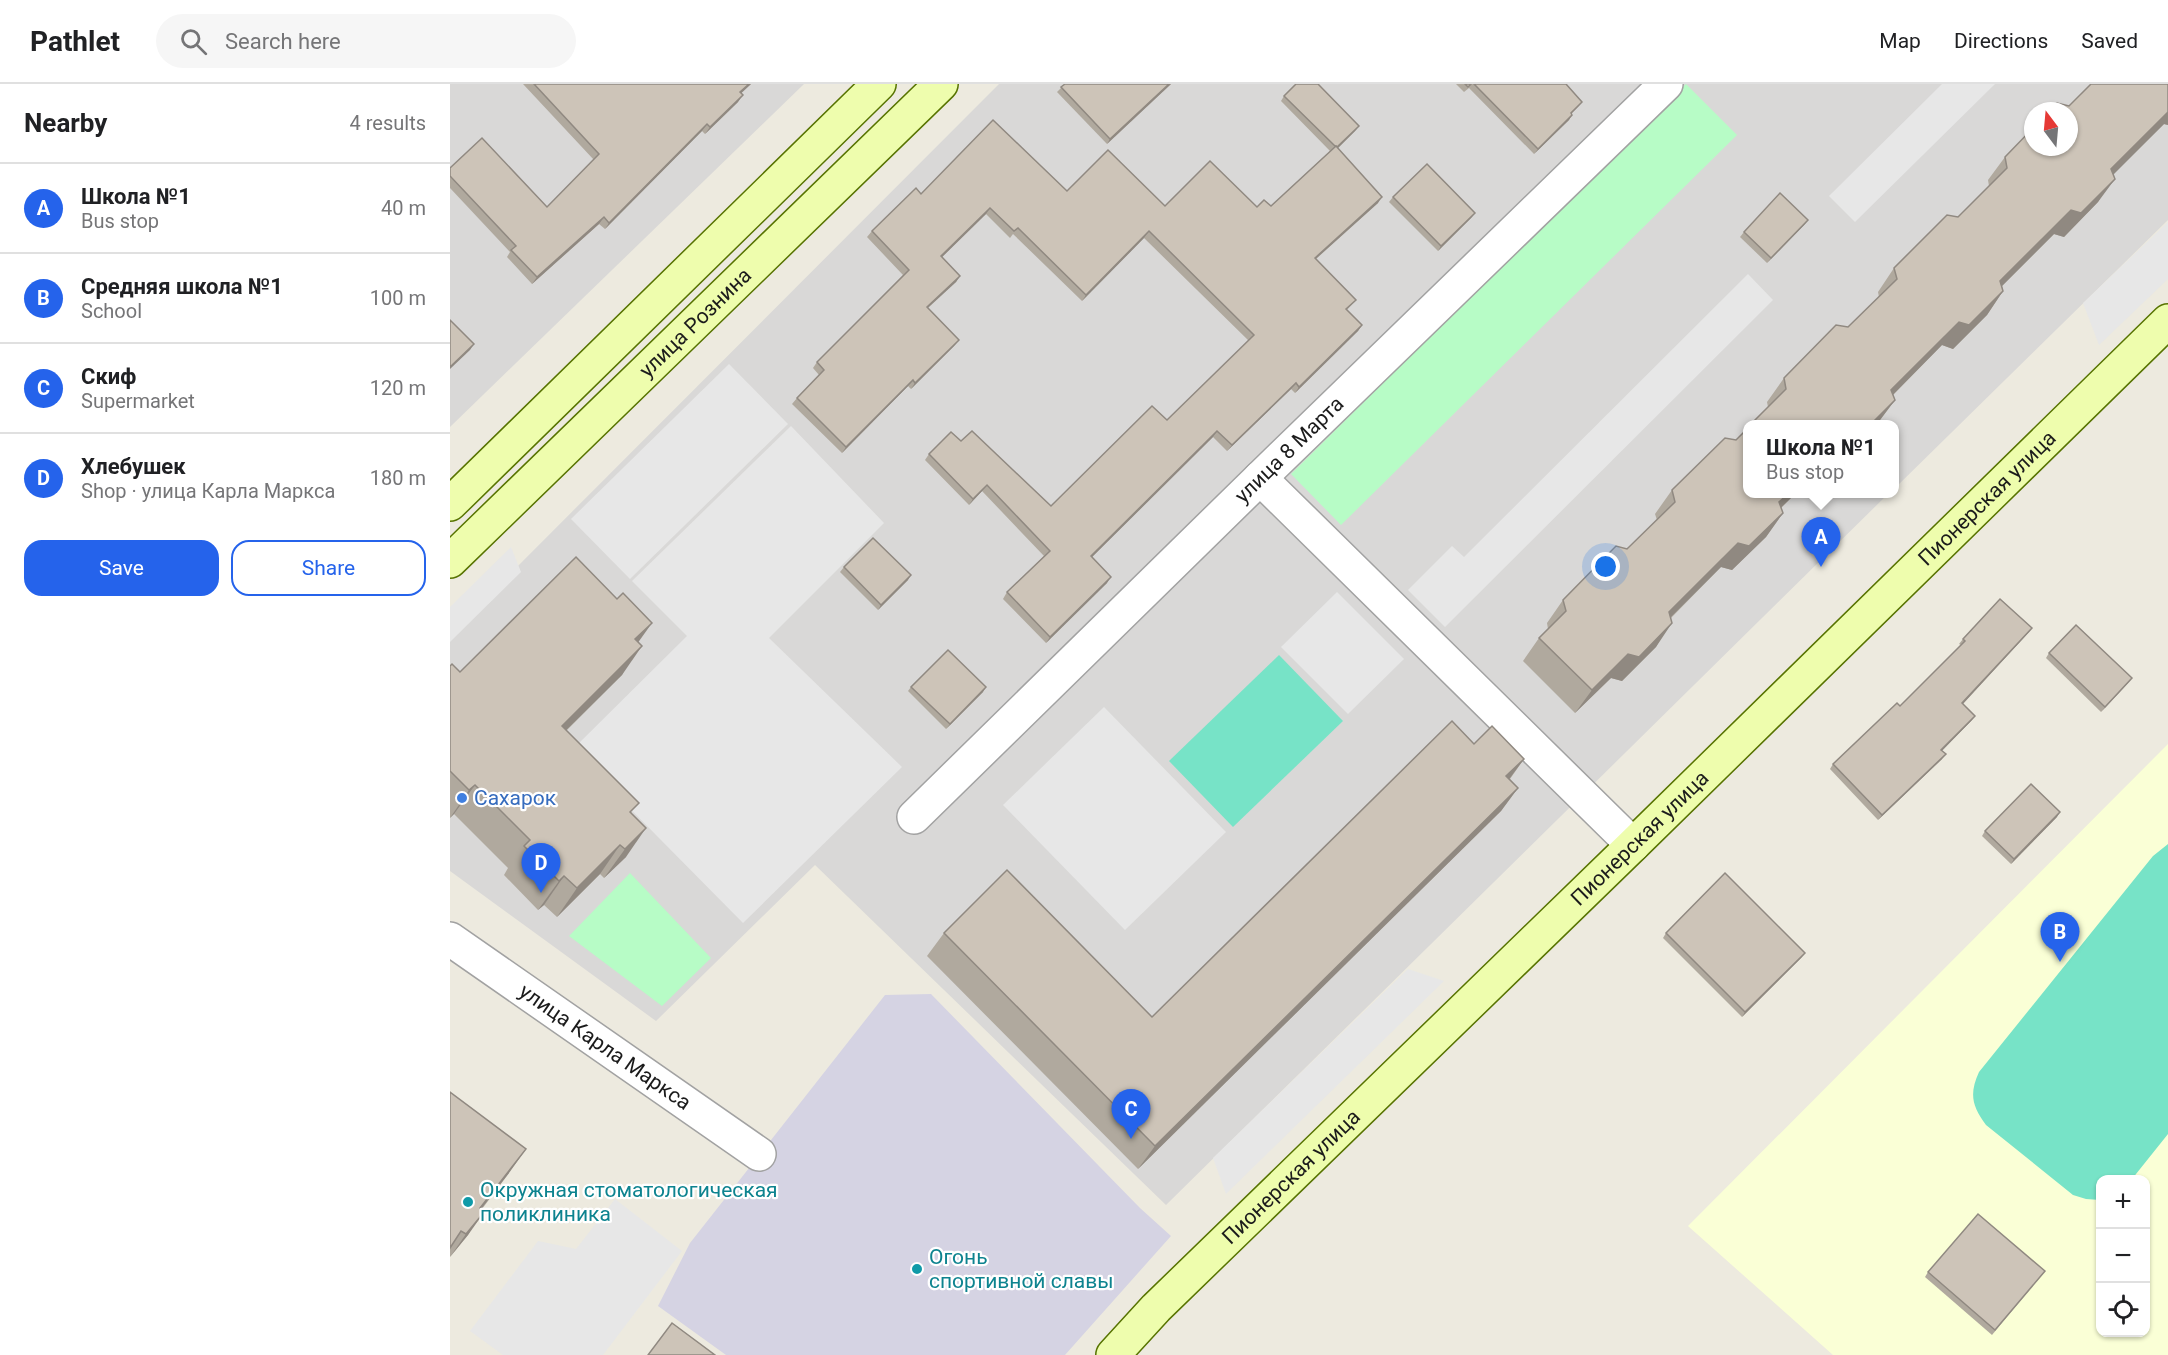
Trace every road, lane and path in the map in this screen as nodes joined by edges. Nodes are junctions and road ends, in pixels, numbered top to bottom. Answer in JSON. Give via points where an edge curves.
{"nodes":[{"id":1,"x":879,"y":84,"type":"edge"},
{"id":2,"x":940,"y":84,"type":"edge"},
{"id":3,"x":1666,"y":84,"type":"edge"},
{"id":4,"x":2168,"y":321,"type":"edge"},
{"id":5,"x":1260,"y":478,"type":"junction"},
{"id":6,"x":450,"y":504,"type":"edge"},
{"id":7,"x":450,"y":561,"type":"edge"},
{"id":8,"x":914,"y":817,"type":"dead end"},
{"id":9,"x":1633,"y":845,"type":"junction"},
{"id":10,"x":450,"y":939,"type":"edge"},
{"id":11,"x":759,"y":1154,"type":"dead end"},
{"id":12,"x":1113,"y":1355,"type":"edge"}],
"edges":[{"from":1,"to":6,"type":"street","name":"улица Рознина"},
{"from":2,"to":7,"type":"street","name":"улица Рознина"},
{"from":3,"to":5,"type":"street","name":"улица 8 Марта"},
{"from":4,"to":9,"type":"street","name":"Пионерская улица"},
{"from":5,"to":8,"type":"street","name":"улица 8 Марта"},
{"from":5,"to":9,"type":"street"},
{"from":9,"to":12,"type":"street","name":"Пионерская улица","via":[[1156,1308]]},
{"from":10,"to":11,"type":"street","name":"улица Карла Маркса"}]}
